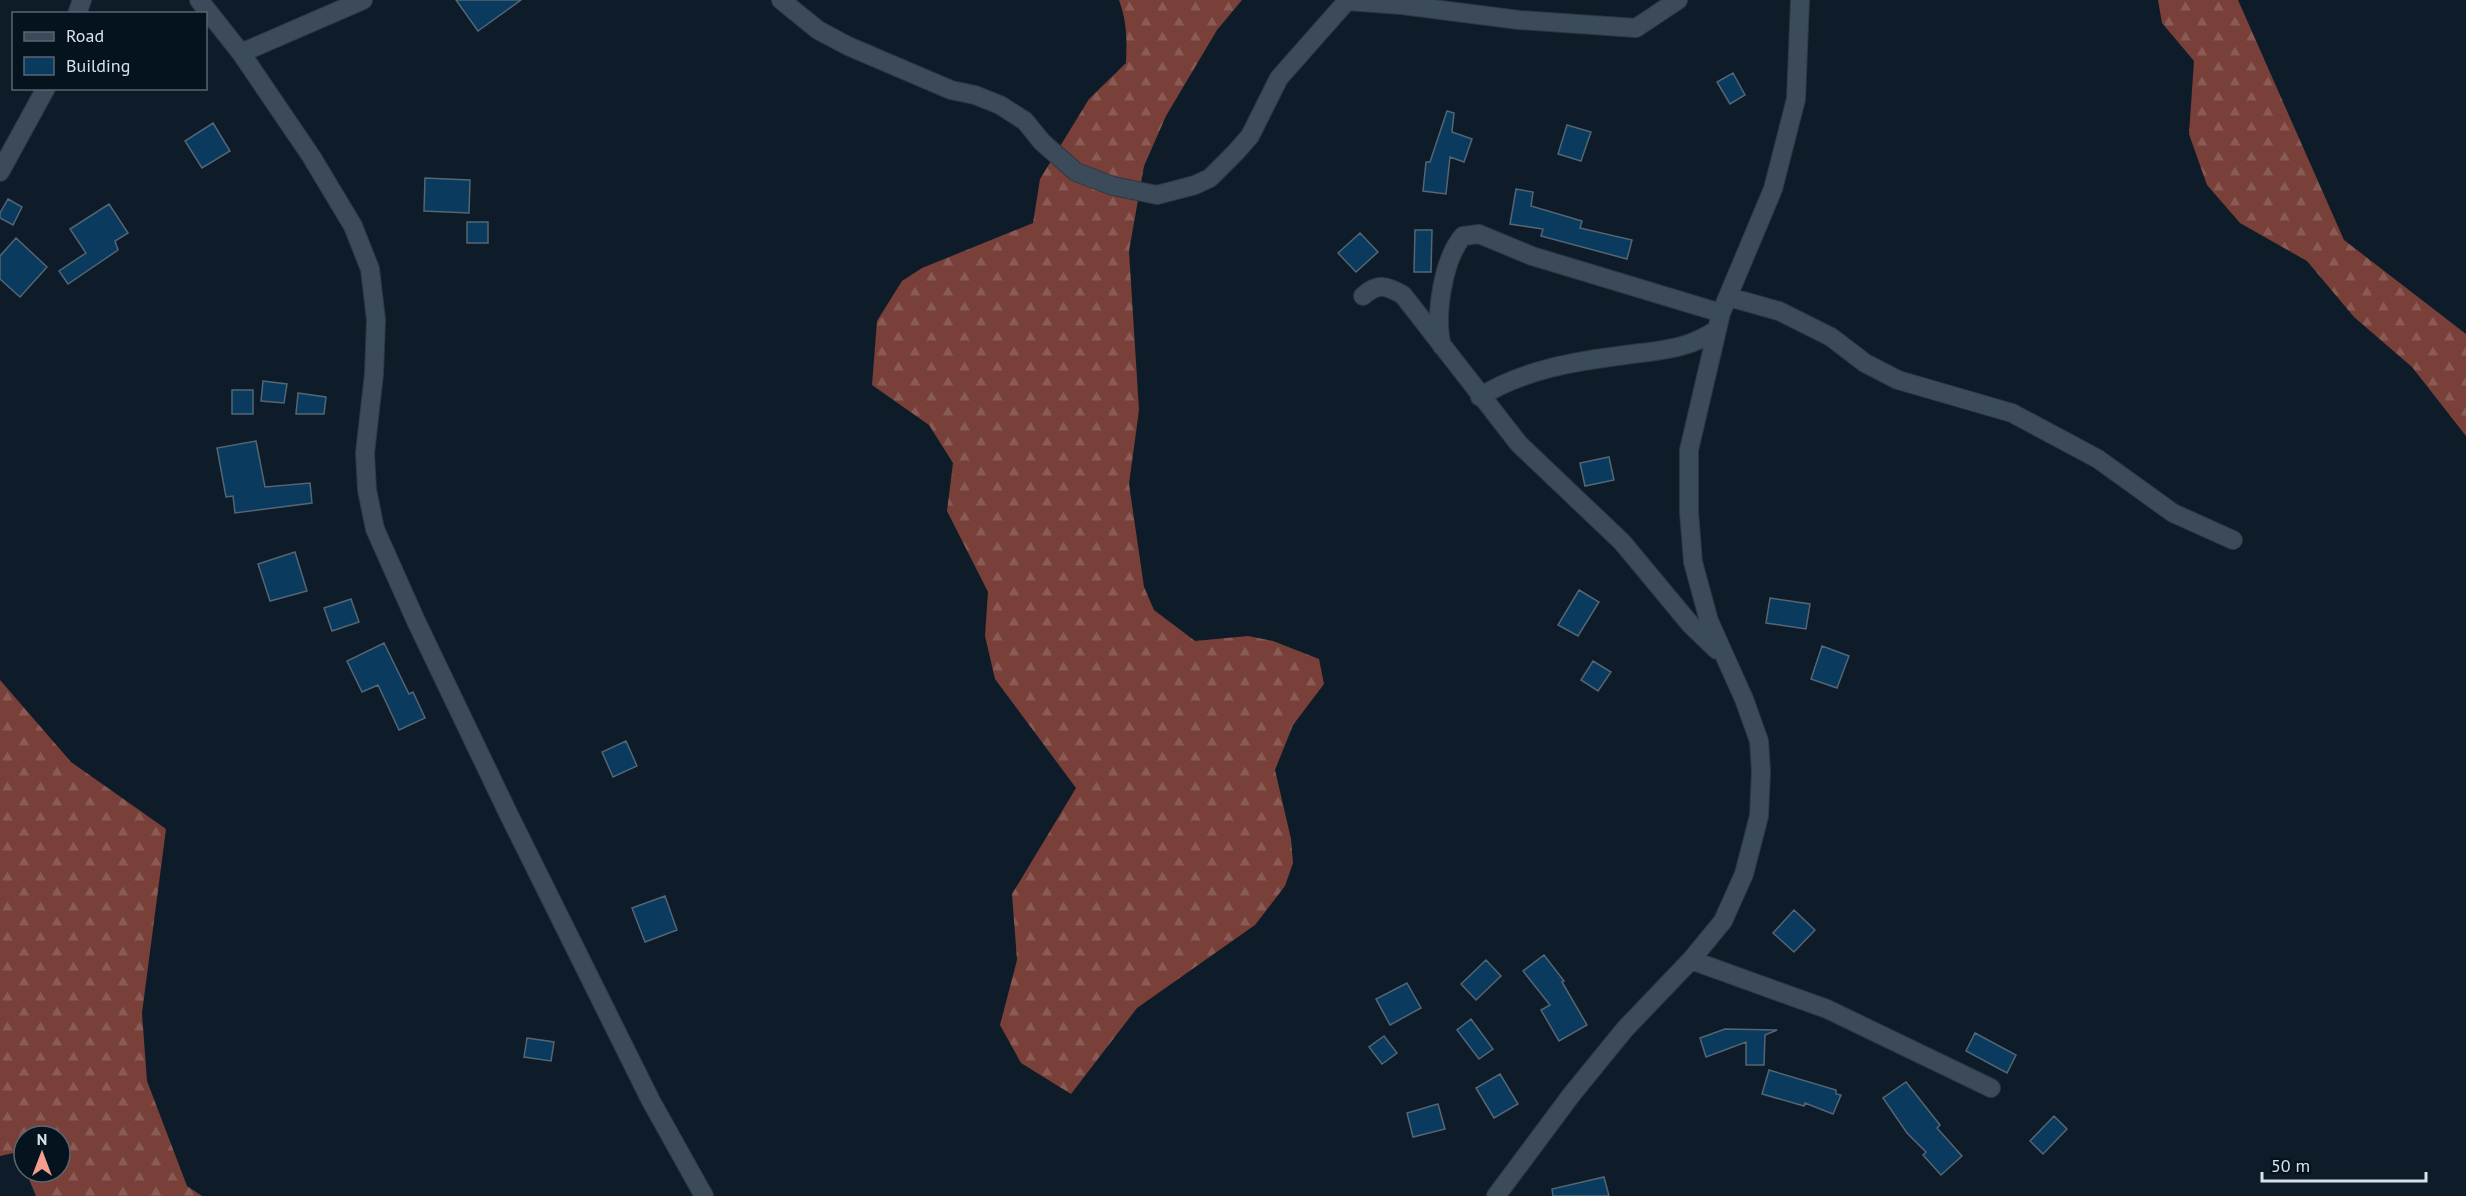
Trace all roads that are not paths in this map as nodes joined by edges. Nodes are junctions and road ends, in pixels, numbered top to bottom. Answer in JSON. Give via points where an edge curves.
{"nodes":[{"id":1,"x":199,"y":0,"type":"edge"},
{"id":2,"x":363,"y":0,"type":"edge"},
{"id":3,"x":781,"y":0,"type":"edge"},
{"id":4,"x":1678,"y":0,"type":"edge"},
{"id":5,"x":1800,"y":0,"type":"edge"},
{"id":6,"x":242,"y":53,"type":"junction"},
{"id":7,"x":45,"y":90,"type":"edge"},
{"id":8,"x":0,"y":172,"type":"edge"},
{"id":9,"x":1363,"y":296,"type":"dead end"},
{"id":10,"x":1722,"y":314,"type":"junction"},
{"id":11,"x":1443,"y":348,"type":"junction"},
{"id":12,"x":1480,"y":397,"type":"junction"},
{"id":13,"x":2234,"y":540,"type":"dead end"},
{"id":14,"x":1723,"y":656,"type":"junction"},
{"id":15,"x":1691,"y":960,"type":"junction"},
{"id":16,"x":1991,"y":1088,"type":"dead end"},
{"id":17,"x":704,"y":1196,"type":"edge"},
{"id":18,"x":1496,"y":1196,"type":"edge"}],
"edges":[{"from":1,"to":6,"type":"street"},
{"from":2,"to":6,"type":"street"},
{"from":3,"to":4,"type":"street","via":[[818,30],[848,46],[951,90],[1000,105],[1025,121],[1076,172],[1113,186],[1157,195],[1210,178],[1236,152],[1250,136],[1279,78],[1347,1],[1636,28]]},
{"from":5,"to":10,"type":"street","via":[[1796,99],[1773,189]]},
{"from":6,"to":17,"type":"street","via":[[353,226],[370,269],[376,320],[375,374],[365,453],[375,529],[509,815],[651,1101]]},
{"from":7,"to":8,"type":"street"},
{"from":9,"to":11,"type":"street","via":[[1373,287],[1387,287],[1403,295]]},
{"from":10,"to":11,"type":"street","via":[[1532,256],[1479,234],[1463,236],[1454,246],[1443,284],[1438,330]]},
{"from":10,"to":12,"type":"street","via":[[1690,344],[1544,370],[1509,381]]},
{"from":10,"to":13,"type":"street","via":[[1779,311],[1831,337],[1865,363],[1898,380],[2012,413],[2097,459],[2174,513]]},
{"from":10,"to":14,"type":"street","via":[[1689,450],[1689,512],[1693,561]]},
{"from":11,"to":12,"type":"street"},
{"from":12,"to":14,"type":"street","via":[[1519,444],[1622,542],[1691,625]]},
{"from":14,"to":15,"type":"street","via":[[1759,741],[1759,816],[1743,874],[1723,921]]},
{"from":15,"to":16,"type":"street","via":[[1827,1009]]},
{"from":15,"to":18,"type":"street","via":[[1572,1094]]}]}
